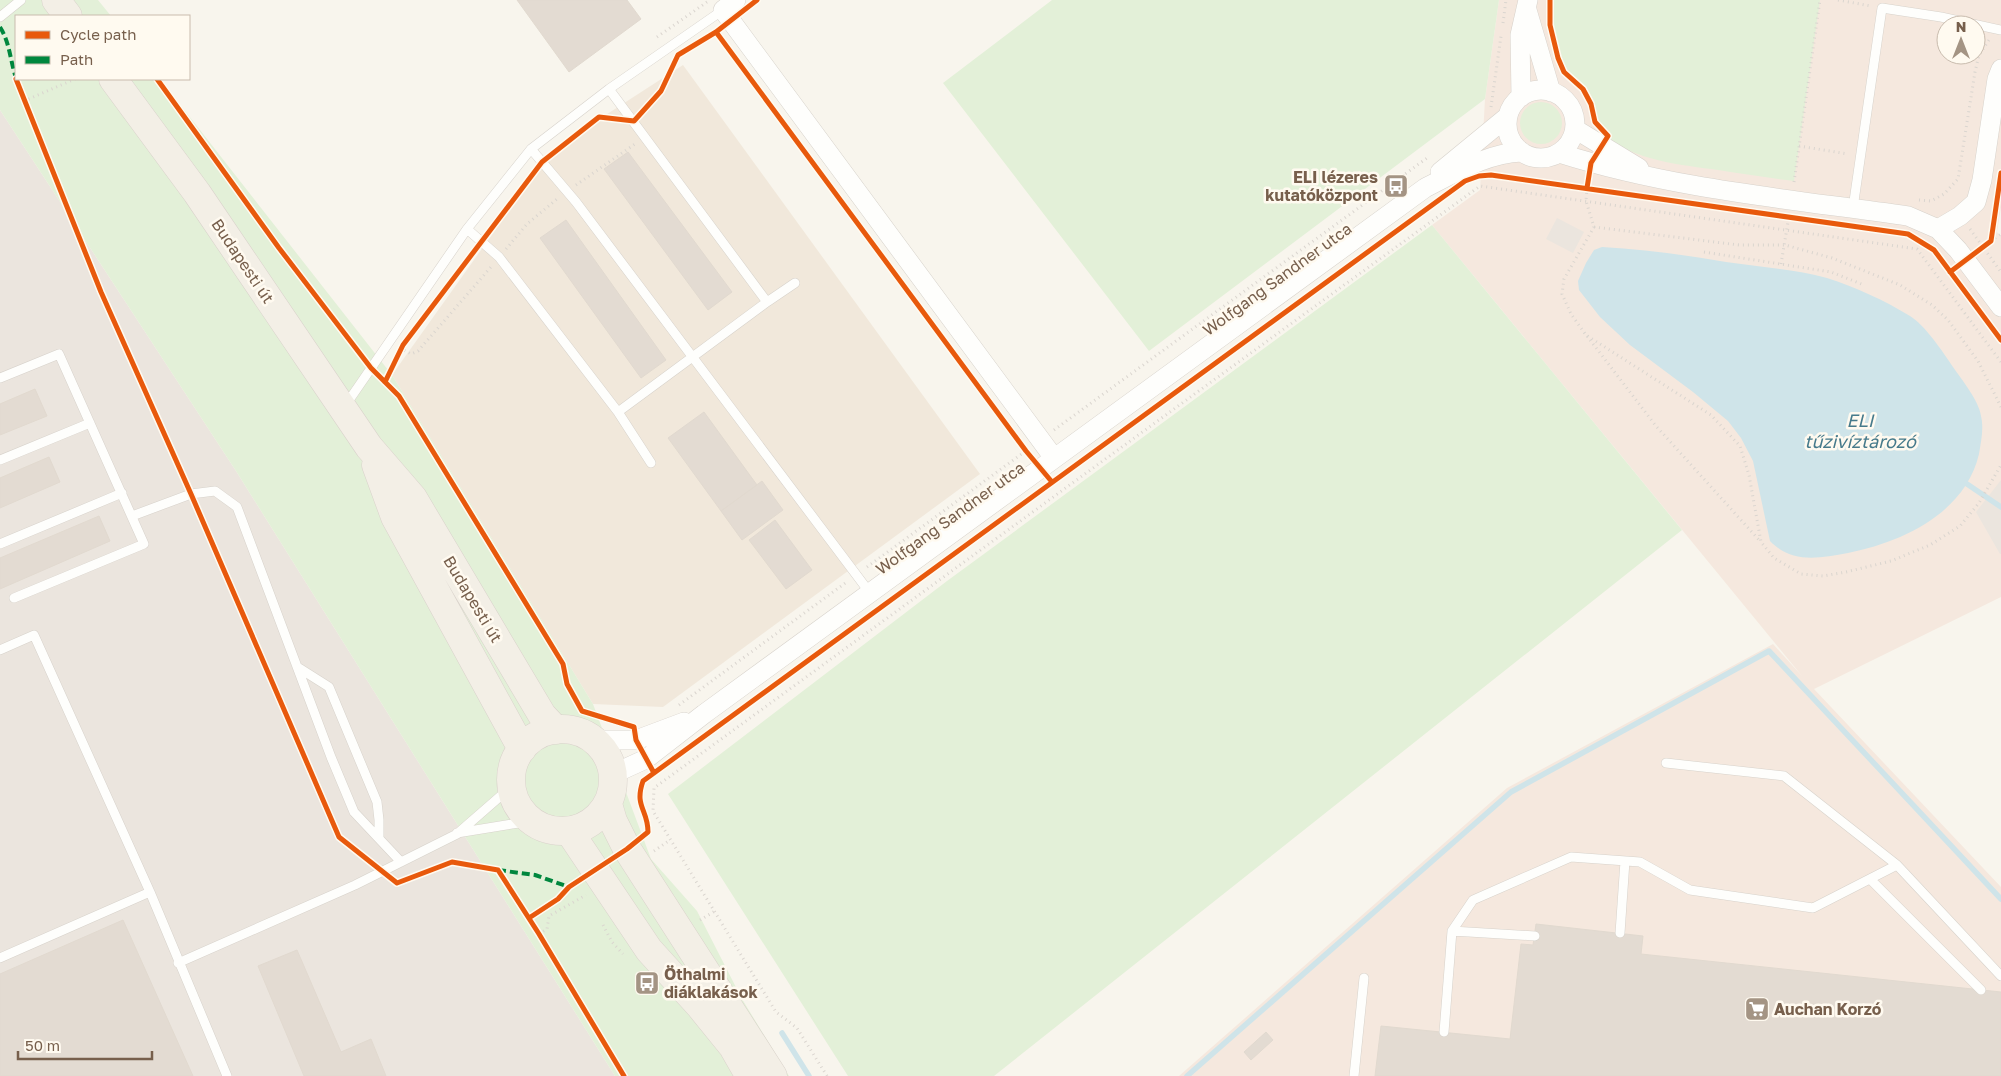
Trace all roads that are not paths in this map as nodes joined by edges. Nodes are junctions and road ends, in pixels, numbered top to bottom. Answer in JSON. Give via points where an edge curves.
{"nodes":[{"id":1,"x":20,"y":0,"type":"edge"},
{"id":2,"x":56,"y":0,"type":"edge"},
{"id":3,"x":1527,"y":4,"type":"edge"},
{"id":4,"x":729,"y":5,"type":"edge"},
{"id":5,"x":67,"y":15,"type":"edge"},
{"id":6,"x":0,"y":17,"type":"edge"},
{"id":7,"x":2000,"y":30,"type":"edge"},
{"id":8,"x":2001,"y":68,"type":"edge"},
{"id":9,"x":114,"y":80,"type":"edge"},
{"id":10,"x":609,"y":89,"type":"junction"},
{"id":11,"x":1551,"y":92,"type":"junction"},
{"id":12,"x":1520,"y":96,"type":"junction"},
{"id":13,"x":1499,"y":115,"type":"junction"},
{"id":14,"x":1575,"y":129,"type":"junction"},
{"id":15,"x":532,"y":150,"type":"junction"},
{"id":16,"x":1522,"y":152,"type":"junction"},
{"id":17,"x":1559,"y":153,"type":"junction"},
{"id":18,"x":1660,"y":180,"type":"junction"},
{"id":19,"x":1425,"y":188,"type":"junction"},
{"id":20,"x":1853,"y":208,"type":"junction"},
{"id":21,"x":467,"y":229,"type":"junction"},
{"id":22,"x":1938,"y":229,"type":"junction"},
{"id":23,"x":795,"y":283,"type":"dead end"},
{"id":24,"x":767,"y":302,"type":"junction"},
{"id":25,"x":2001,"y":307,"type":"edge"},
{"id":26,"x":692,"y":358,"type":"junction"},
{"id":27,"x":0,"y":378,"type":"edge"},
{"id":28,"x":343,"y":408,"type":"junction"},
{"id":29,"x":618,"y":412,"type":"junction"},
{"id":30,"x":90,"y":423,"type":"junction"},
{"id":31,"x":369,"y":447,"type":"junction"},
{"id":32,"x":1054,"y":458,"type":"junction"},
{"id":33,"x":0,"y":460,"type":"edge"},
{"id":34,"x":651,"y":463,"type":"dead end"},
{"id":35,"x":122,"y":493,"type":"junction"},
{"id":36,"x":132,"y":516,"type":"junction"},
{"id":37,"x":0,"y":544,"type":"edge"},
{"id":38,"x":870,"y":592,"type":"junction"},
{"id":39,"x":14,"y":598,"type":"dead end"},
{"id":40,"x":0,"y":650,"type":"edge"},
{"id":41,"x":299,"y":668,"type":"junction"},
{"id":42,"x":704,"y":714,"type":"junction"},
{"id":43,"x":556,"y":730,"type":"junction"},
{"id":44,"x":594,"y":740,"type":"junction"},
{"id":45,"x":522,"y":749,"type":"junction"},
{"id":46,"x":1666,"y":763,"type":"dead end"},
{"id":47,"x":613,"y":774,"type":"junction"},
{"id":48,"x":511,"y":787,"type":"junction"},
{"id":49,"x":608,"y":804,"type":"junction"},
{"id":50,"x":531,"y":821,"type":"junction"},
{"id":51,"x":569,"y":831,"type":"junction"},
{"id":52,"x":457,"y":834,"type":"junction"},
{"id":53,"x":379,"y":837,"type":"junction"},
{"id":54,"x":1625,"y":861,"type":"junction"},
{"id":55,"x":401,"y":862,"type":"junction"},
{"id":56,"x":1897,"y":865,"type":"junction"},
{"id":57,"x":1870,"y":879,"type":"junction"},
{"id":58,"x":150,"y":892,"type":"junction"},
{"id":59,"x":1452,"y":930,"type":"junction"},
{"id":60,"x":1620,"y":933,"type":"dead end"},
{"id":61,"x":1534,"y":936,"type":"dead end"},
{"id":62,"x":0,"y":958,"type":"edge"},
{"id":63,"x":178,"y":963,"type":"junction"},
{"id":64,"x":2001,"y":976,"type":"edge"},
{"id":65,"x":1364,"y":978,"type":"dead end"},
{"id":66,"x":1981,"y":990,"type":"dead end"},
{"id":67,"x":1444,"y":1032,"type":"dead end"},
{"id":68,"x":227,"y":1076,"type":"edge"},
{"id":69,"x":750,"y":1076,"type":"edge"},
{"id":70,"x":773,"y":1076,"type":"edge"},
{"id":71,"x":1354,"y":1076,"type":"edge"}],
"edges":[{"from":1,"to":6,"type":"lane"},
{"from":2,"to":5,"type":"main road"},
{"from":3,"to":11,"type":"street"},
{"from":3,"to":12,"type":"street","via":[[1520,35]]},
{"from":4,"to":10,"type":"lane"},
{"from":4,"to":32,"type":"street"},
{"from":7,"to":20,"type":"lane","via":[[1882,8]]},
{"from":8,"to":22,"type":"street","via":[[1976,202]]},
{"from":9,"to":28,"type":"main road","name":"Budapesti út","via":[[197,193]]},
{"from":10,"to":15,"type":"lane"},
{"from":10,"to":24,"type":"lane"},
{"from":11,"to":12,"type":"street","via":[[1541,90]]},
{"from":11,"to":14,"type":"street","via":[[1570,106]]},
{"from":12,"to":13,"type":"street"},
{"from":13,"to":16,"type":"street","via":[[1514,146]]},
{"from":13,"to":19,"type":"street"},
{"from":14,"to":17,"type":"street"},
{"from":14,"to":18,"type":"street"},
{"from":15,"to":21,"type":"lane"},
{"from":15,"to":26,"type":"lane"},
{"from":16,"to":17,"type":"street","via":[[1540,158]]},
{"from":16,"to":19,"type":"street","via":[[1490,158]]},
{"from":17,"to":18,"type":"street"},
{"from":18,"to":20,"type":"street"},
{"from":19,"to":32,"type":"street","name":"Wolfgang Sandner utca"},
{"from":20,"to":22,"type":"street","via":[[1908,216]]},
{"from":21,"to":28,"type":"lane"},
{"from":21,"to":29,"type":"lane","via":[[499,257]]},
{"from":22,"to":25,"type":"street"},
{"from":23,"to":24,"type":"lane"},
{"from":24,"to":26,"type":"lane"},
{"from":26,"to":29,"type":"lane"},
{"from":26,"to":38,"type":"lane"},
{"from":27,"to":30,"type":"lane","via":[[59,354]]},
{"from":28,"to":31,"type":"main road","name":"Budapesti út"},
{"from":29,"to":34,"type":"lane"},
{"from":30,"to":33,"type":"lane"},
{"from":30,"to":35,"type":"lane"},
{"from":31,"to":43,"type":"main road","name":"Budapesti út","via":[[413,498],[542,715]]},
{"from":31,"to":45,"type":"main road","name":"Budapesti út","via":[[395,517]]},
{"from":32,"to":38,"type":"street","name":"Wolfgang Sandner utca"},
{"from":35,"to":36,"type":"lane"},
{"from":35,"to":37,"type":"lane"},
{"from":36,"to":39,"type":"lane","via":[[144,544]]},
{"from":36,"to":41,"type":"lane","via":[[191,494],[215,491],[237,507]]},
{"from":38,"to":42,"type":"street","name":"Wolfgang Sandner utca"},
{"from":40,"to":58,"type":"lane","via":[[34,635]]},
{"from":41,"to":53,"type":"lane","via":[[354,812]]},
{"from":41,"to":53,"type":"lane","via":[[329,687],[376,802]]},
{"from":42,"to":44,"type":"street","name":"Wolfgang Sandner utca","via":[[636,740]]},
{"from":42,"to":47,"type":"street","name":"Wolfgang Sandner utca","via":[[646,759]]},
{"from":43,"to":44,"type":"main road","via":[[576,731]]},
{"from":43,"to":45,"type":"main road","via":[[537,736]]},
{"from":44,"to":47,"type":"main road","via":[[607,755]]},
{"from":45,"to":48,"type":"main road","via":[[513,767]]},
{"from":46,"to":56,"type":"lane","via":[[1784,776]]},
{"from":47,"to":49,"type":"main road","via":[[613,790]]},
{"from":48,"to":50,"type":"main road","via":[[518,806]]},
{"from":48,"to":52,"type":"lane"},
{"from":49,"to":51,"type":"main road","via":[[592,822]]},
{"from":49,"to":70,"type":"main road","via":[[627,849]]},
{"from":50,"to":51,"type":"main road","via":[[549,830]]},
{"from":50,"to":52,"type":"lane"},
{"from":51,"to":69,"type":"main road","via":[[649,950],[733,1047]]},
{"from":52,"to":55,"type":"lane"},
{"from":53,"to":55,"type":"lane"},
{"from":54,"to":57,"type":"lane","via":[[1640,862],[1690,890],[1814,908]]},
{"from":54,"to":59,"type":"lane","via":[[1571,857],[1473,900]]},
{"from":54,"to":60,"type":"lane"},
{"from":55,"to":63,"type":"lane"},
{"from":56,"to":57,"type":"lane"},
{"from":56,"to":64,"type":"lane"},
{"from":57,"to":66,"type":"lane"},
{"from":58,"to":62,"type":"lane"},
{"from":58,"to":63,"type":"lane"},
{"from":59,"to":61,"type":"lane"},
{"from":59,"to":67,"type":"lane"},
{"from":63,"to":68,"type":"lane"},
{"from":65,"to":71,"type":"lane"}]}
